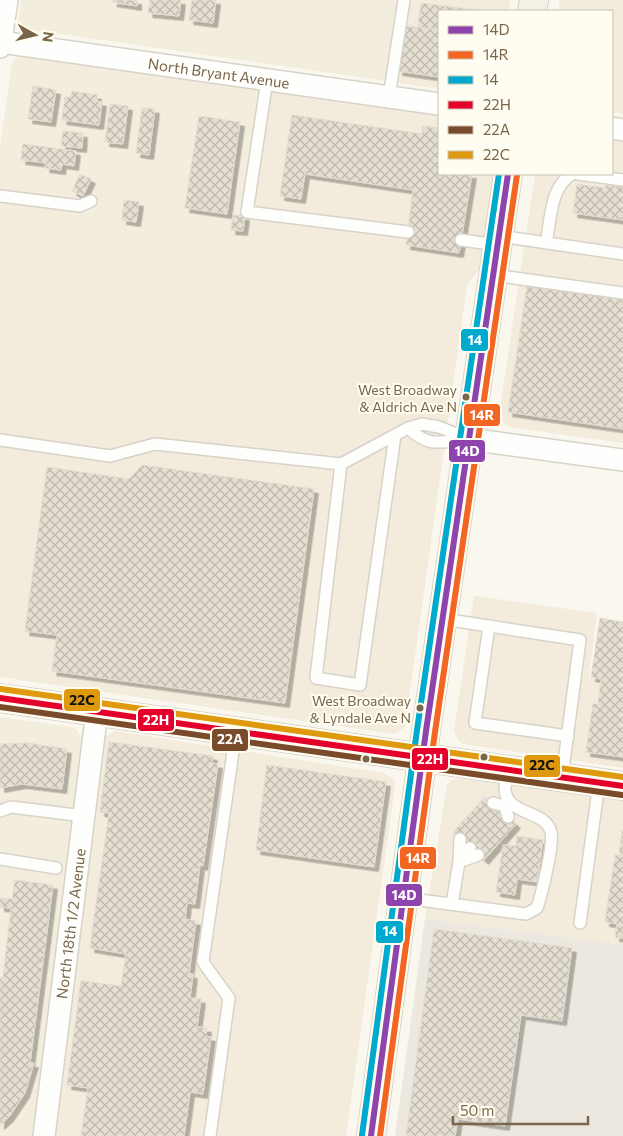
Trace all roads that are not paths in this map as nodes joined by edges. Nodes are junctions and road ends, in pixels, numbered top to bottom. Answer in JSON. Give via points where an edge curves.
{"nodes":[{"id":1,"x":7,"y":0,"type":"edge"},
{"id":2,"x":404,"y":0,"type":"edge"},
{"id":3,"x":0,"y":42,"type":"edge"},
{"id":4,"x":0,"y":46,"type":"edge"},
{"id":5,"x":267,"y":80,"type":"junction"},
{"id":6,"x":389,"y":97,"type":"junction"},
{"id":7,"x":438,"y":104,"type":"edge"},
{"id":8,"x":508,"y":175,"type":"edge"},
{"id":9,"x":570,"y":175,"type":"edge"},
{"id":10,"x":586,"y":175,"type":"edge"},
{"id":11,"x":623,"y":180,"type":"edge"},
{"id":12,"x":0,"y":196,"type":"edge"},
{"id":13,"x":91,"y":201,"type":"dead end"},
{"id":14,"x":408,"y":232,"type":"dead end"},
{"id":15,"x":461,"y":240,"type":"dead end"},
{"id":16,"x":498,"y":240,"type":"junction"},
{"id":17,"x":546,"y":243,"type":"junction"},
{"id":18,"x":623,"y":254,"type":"edge"},
{"id":19,"x":493,"y":275,"type":"junction"},
{"id":20,"x":623,"y":293,"type":"edge"},
{"id":21,"x":395,"y":435,"type":"junction"},
{"id":22,"x":469,"y":439,"type":"junction"},
{"id":23,"x":0,"y":440,"type":"edge"},
{"id":24,"x":623,"y":460,"type":"edge"},
{"id":25,"x":341,"y":464,"type":"junction"},
{"id":26,"x":443,"y":619,"type":"junction"},
{"id":27,"x":489,"y":626,"type":"junction"},
{"id":28,"x":0,"y":698,"type":"edge"},
{"id":29,"x":97,"y":712,"type":"junction"},
{"id":30,"x":236,"y":731,"type":"junction"},
{"id":31,"x":568,"y":736,"type":"junction"},
{"id":32,"x":423,"y":756,"type":"junction"},
{"id":33,"x":507,"y":769,"type":"junction"},
{"id":34,"x":562,"y":777,"type":"junction"},
{"id":35,"x":611,"y":785,"type":"edge"},
{"id":36,"x":0,"y":811,"type":"edge"},
{"id":37,"x":84,"y":816,"type":"junction"},
{"id":38,"x":460,"y":839,"type":"dead end"},
{"id":39,"x":474,"y":851,"type":"dead end"},
{"id":40,"x":0,"y":859,"type":"edge"},
{"id":41,"x":458,"y":862,"type":"junction"},
{"id":42,"x":56,"y":868,"type":"dead end"},
{"id":43,"x":404,"y":898,"type":"junction"},
{"id":44,"x":452,"y":904,"type":"junction"},
{"id":45,"x":580,"y":923,"type":"dead end"},
{"id":46,"x":44,"y":1136,"type":"edge"},
{"id":47,"x":210,"y":1136,"type":"edge"},
{"id":48,"x":371,"y":1136,"type":"edge"}],
"edges":[{"from":1,"to":3,"type":"street"},
{"from":2,"to":6,"type":"lane"},
{"from":3,"to":4,"type":"street"},
{"from":3,"to":5,"type":"street","name":"North Bryant Avenue"},
{"from":5,"to":6,"type":"street","name":"North Bryant Avenue"},
{"from":5,"to":14,"type":"lane","via":[[248,212]]},
{"from":6,"to":7,"type":"street","name":"North Bryant Avenue"},
{"from":8,"to":16,"type":"main road"},
{"from":9,"to":17,"type":"lane","via":[[555,192]]},
{"from":10,"to":11,"type":"lane"},
{"from":12,"to":13,"type":"lane","via":[[80,206]]},
{"from":15,"to":16,"type":"lane"},
{"from":16,"to":17,"type":"lane"},
{"from":16,"to":19,"type":"main road"},
{"from":17,"to":18,"type":"lane"},
{"from":19,"to":20,"type":"lane"},
{"from":19,"to":22,"type":"main road"},
{"from":21,"to":22,"type":"lane","via":[[422,424]]},
{"from":21,"to":25,"type":"lane"},
{"from":21,"to":25,"type":"lane","via":[[360,685],[316,678]]},
{"from":22,"to":24,"type":"street"},
{"from":22,"to":26,"type":"main road"},
{"from":23,"to":25,"type":"lane","via":[[110,456],[154,444]]},
{"from":26,"to":27,"type":"lane"},
{"from":26,"to":32,"type":"main road"},
{"from":27,"to":31,"type":"lane","via":[[580,640]]},
{"from":27,"to":31,"type":"lane","via":[[475,723]]},
{"from":28,"to":29,"type":"street"},
{"from":29,"to":30,"type":"street"},
{"from":29,"to":37,"type":"street","name":"North 18th 1/2 Avenue"},
{"from":30,"to":32,"type":"street"},
{"from":30,"to":47,"type":"lane","via":[[203,961],[229,998]]},
{"from":31,"to":34,"type":"lane"},
{"from":32,"to":33,"type":"street"},
{"from":32,"to":43,"type":"main road"},
{"from":33,"to":34,"type":"street"},
{"from":33,"to":44,"type":"lane","via":[[503,808],[518,809],[545,822],[551,832],[544,884],[537,908],[526,914]]},
{"from":34,"to":35,"type":"street"},
{"from":35,"to":45,"type":"lane"},
{"from":36,"to":37,"type":"lane","via":[[11,806]]},
{"from":37,"to":46,"type":"street","name":"North 18th 1/2 Avenue"},
{"from":38,"to":41,"type":"lane"},
{"from":39,"to":41,"type":"lane"},
{"from":40,"to":42,"type":"lane"},
{"from":41,"to":44,"type":"lane"},
{"from":43,"to":44,"type":"lane"},
{"from":43,"to":48,"type":"main road"}]}
